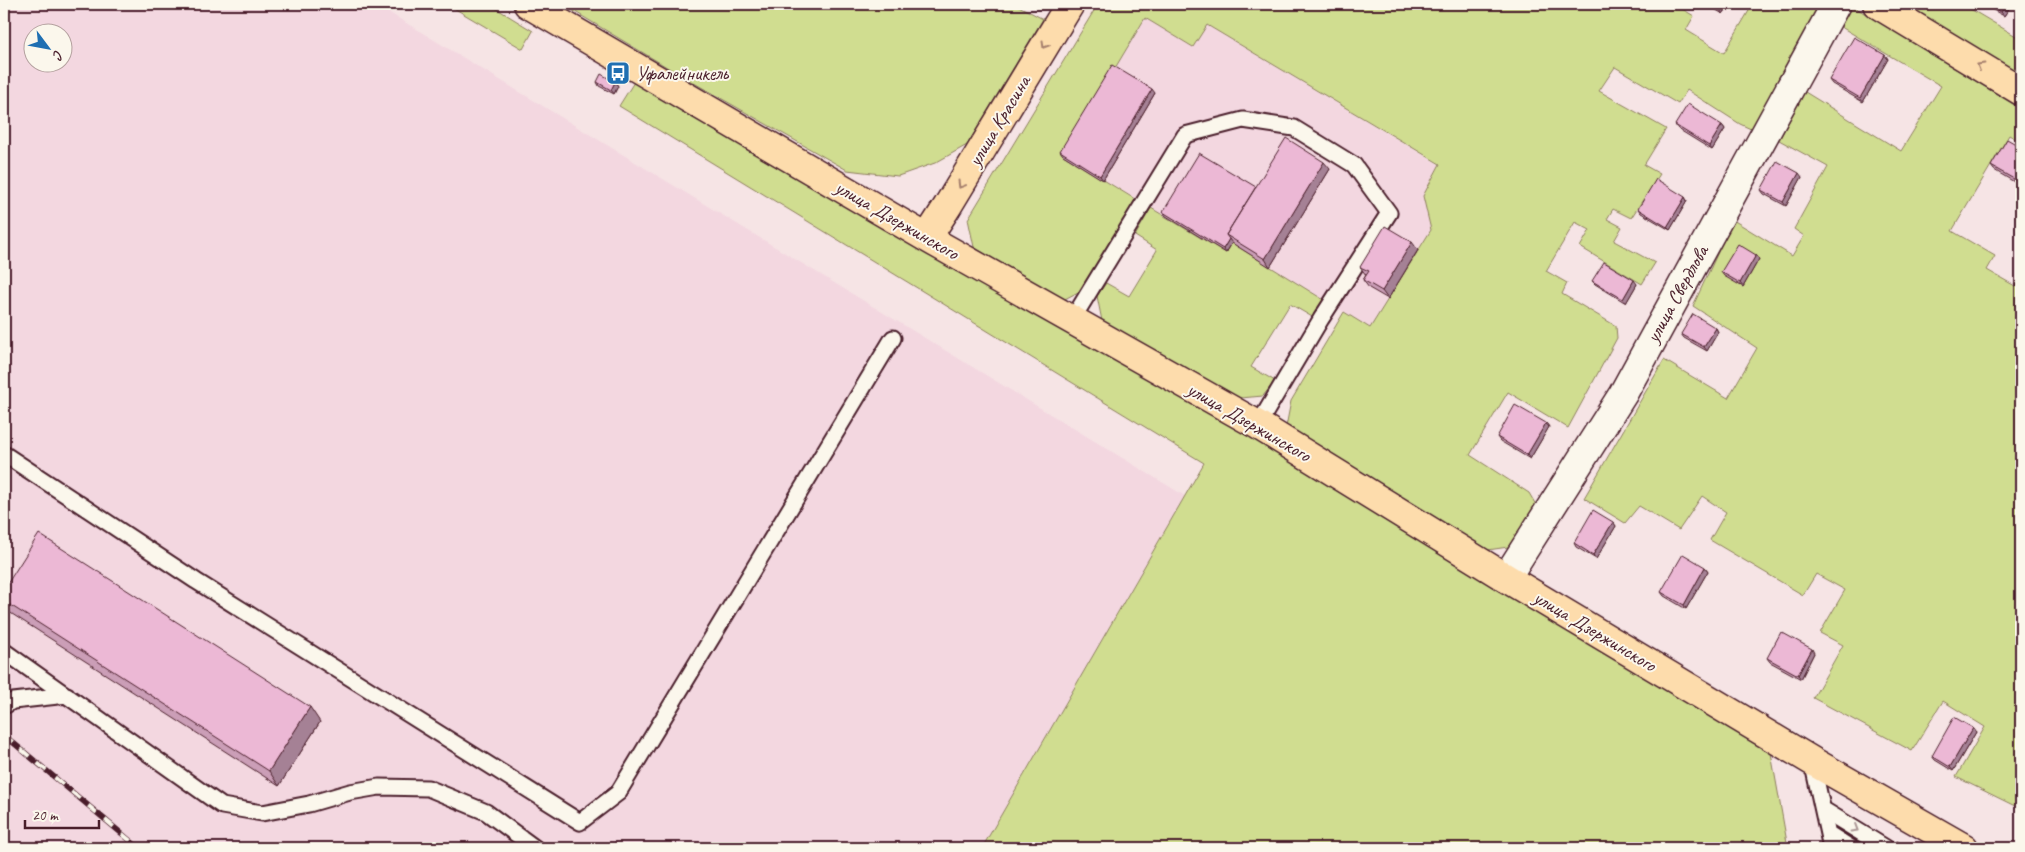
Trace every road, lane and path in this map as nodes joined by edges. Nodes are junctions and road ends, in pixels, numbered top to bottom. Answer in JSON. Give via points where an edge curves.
{"nodes":[{"id":1,"x":528,"y":4,"type":"edge"},
{"id":2,"x":1070,"y":4,"type":"edge"},
{"id":3,"x":1836,"y":4,"type":"edge"},
{"id":4,"x":1877,"y":4,"type":"edge"},
{"id":5,"x":2021,"y":91,"type":"edge"},
{"id":6,"x":927,"y":238,"type":"junction"},
{"id":7,"x":1072,"y":320,"type":"junction"},
{"id":8,"x":893,"y":338,"type":"dead end"},
{"id":9,"x":1258,"y":425,"type":"junction"},
{"id":10,"x":4,"y":454,"type":"edge"},
{"id":11,"x":1506,"y":578,"type":"junction"},
{"id":12,"x":4,"y":651,"type":"edge"},
{"id":13,"x":67,"y":695,"type":"junction"},
{"id":14,"x":4,"y":706,"type":"edge"},
{"id":15,"x":1812,"y":761,"type":"junction"},
{"id":16,"x":1824,"y":810,"type":"junction"},
{"id":17,"x":1830,"y":841,"type":"edge"},
{"id":18,"x":534,"y":848,"type":"edge"},
{"id":19,"x":1851,"y":848,"type":"edge"},
{"id":20,"x":1886,"y":848,"type":"edge"},
{"id":21,"x":1964,"y":848,"type":"edge"}],
"edges":[{"from":1,"to":6,"type":"main road","name":"улица Дзержинского"},
{"from":2,"to":6,"type":"main road","name":"улица Красина","one_way":true},
{"from":3,"to":11,"type":"street","name":"улица Свердлова","via":[[1623,394]]},
{"from":5,"to":4,"type":"main road","one_way":true},
{"from":6,"to":7,"type":"main road","name":"улица Дзержинского"},
{"from":7,"to":9,"type":"main road","name":"улица Дзержинского"},
{"from":7,"to":9,"type":"lane","via":[[1185,135],[1243,120],[1294,128],[1354,165],[1388,213]]},
{"from":8,"to":10,"type":"lane","via":[[618,793],[580,822],[196,581]]},
{"from":9,"to":11,"type":"main road","name":"улица Дзержинского"},
{"from":11,"to":15,"type":"main road","name":"улица Дзержинского"},
{"from":12,"to":13,"type":"lane"},
{"from":13,"to":14,"type":"lane","via":[[13,701]]},
{"from":13,"to":18,"type":"lane","via":[[222,806],[262,813],[379,787],[428,788],[486,812]]},
{"from":15,"to":16,"type":"lane"},
{"from":15,"to":21,"type":"main road","name":"улица Дзержинского"},
{"from":16,"to":17,"type":"lane"},
{"from":16,"to":20,"type":"lane","one_way":true},
{"from":17,"to":19,"type":"lane"}]}
